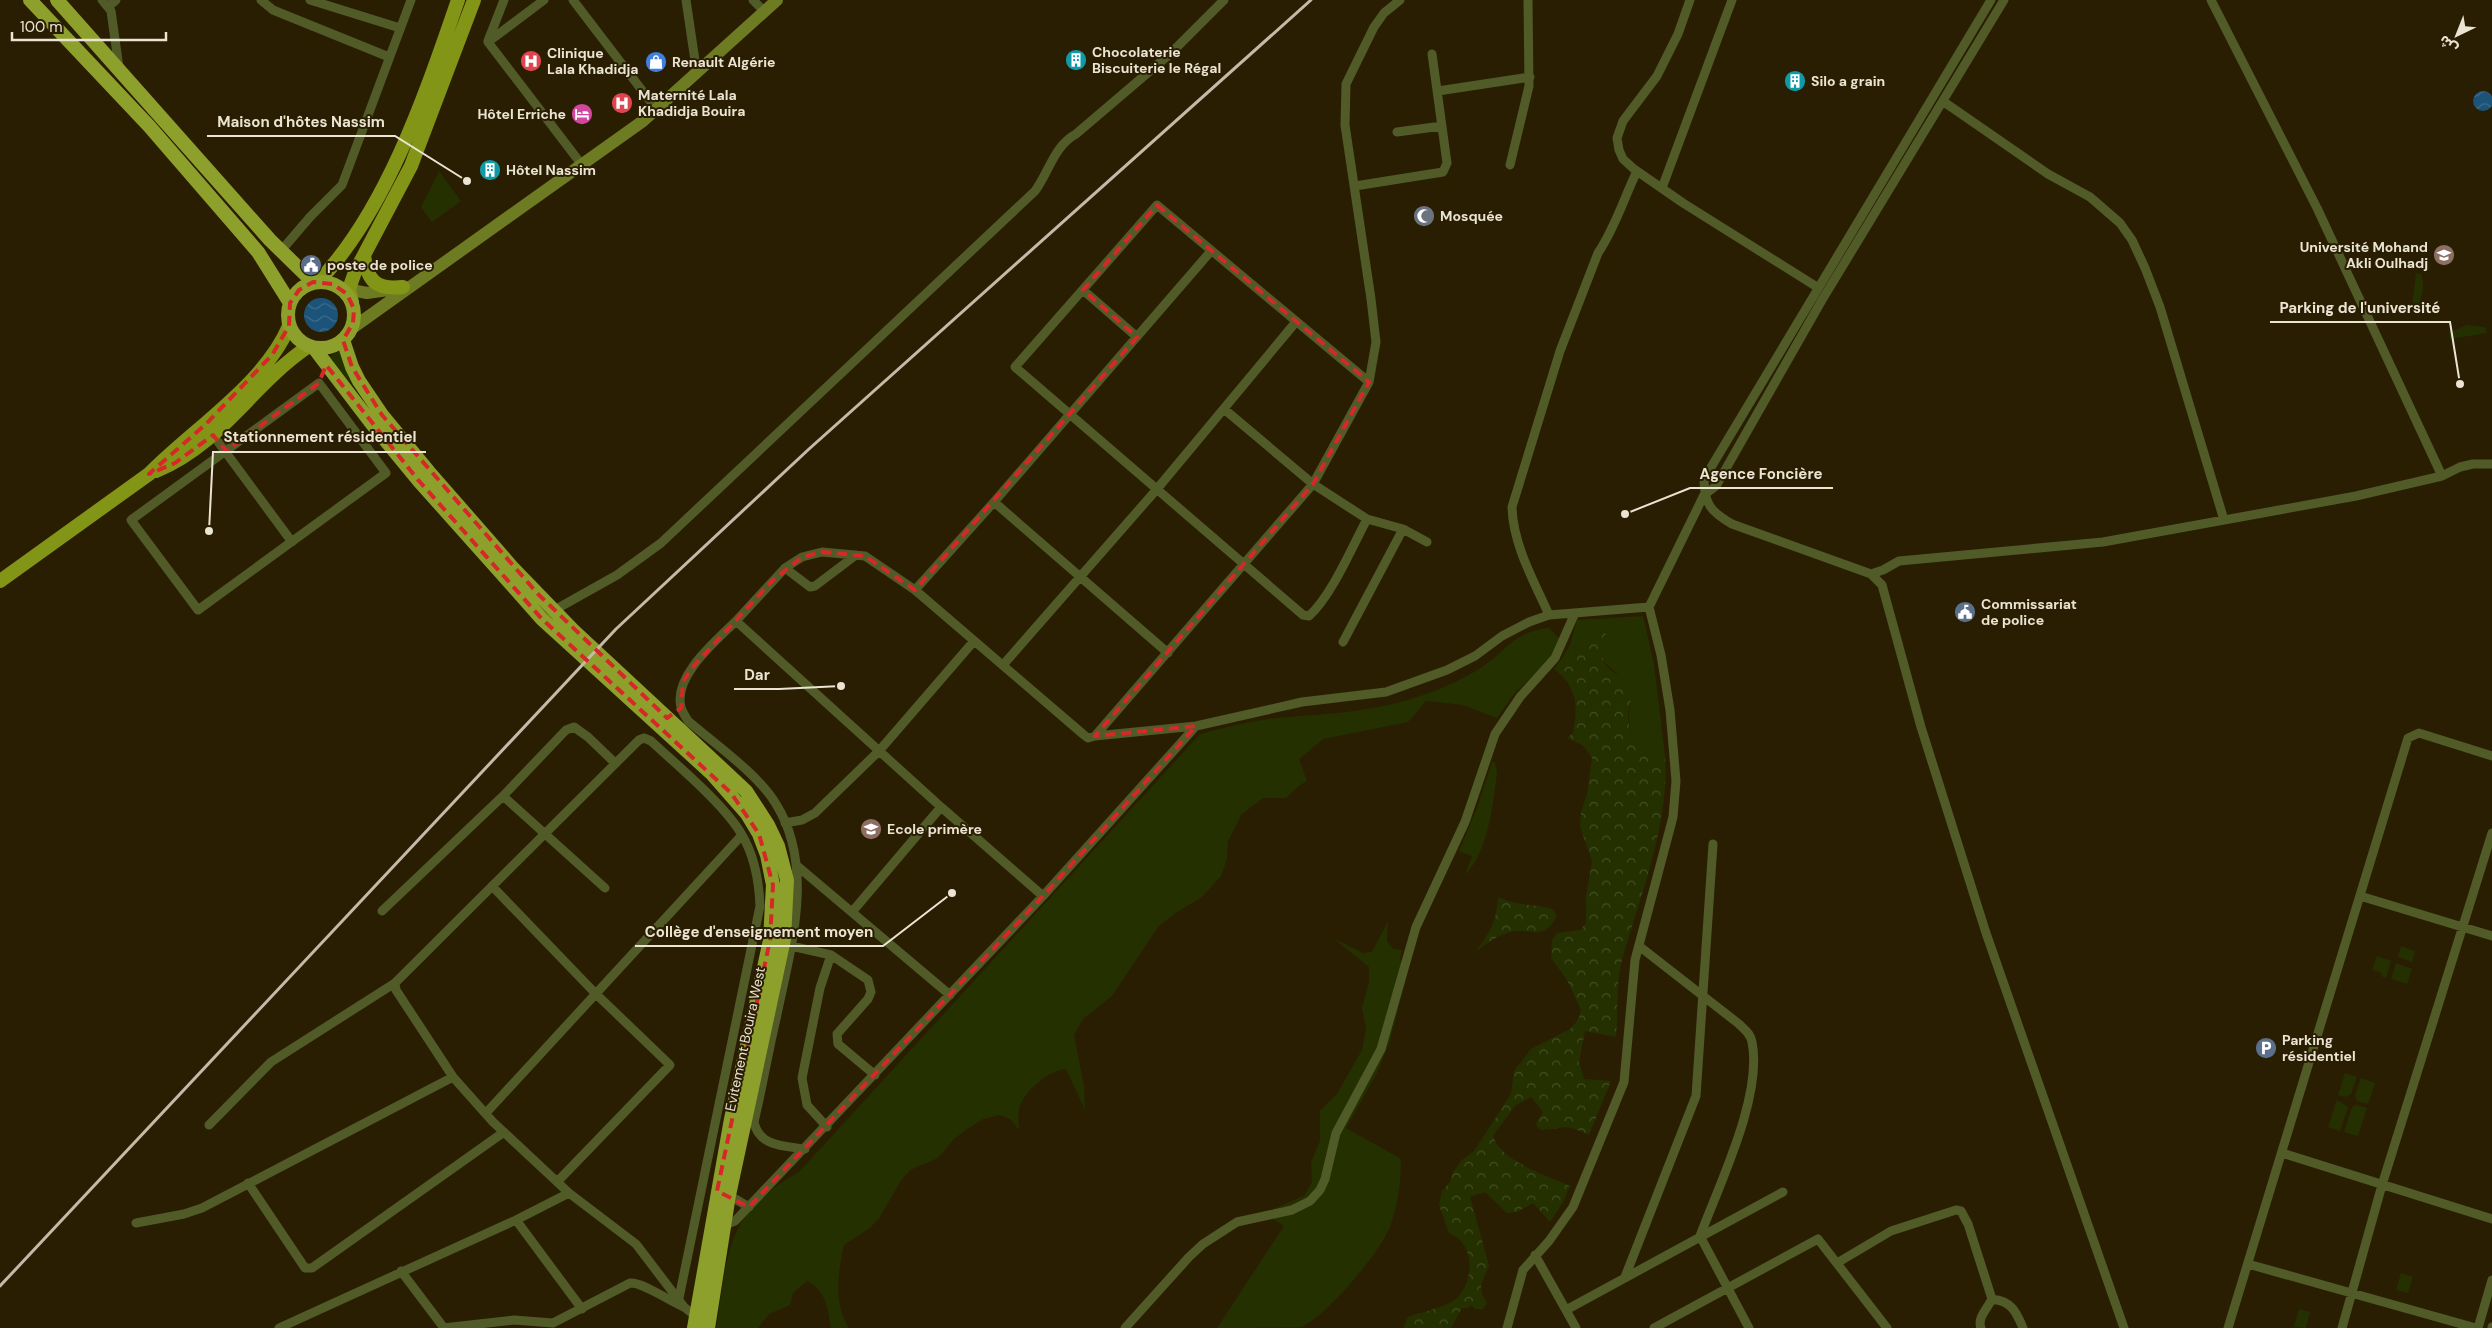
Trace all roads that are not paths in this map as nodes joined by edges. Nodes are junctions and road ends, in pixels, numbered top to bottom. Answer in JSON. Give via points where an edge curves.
{"nodes":[{"id":1,"x":30,"y":0,"type":"edge"},
{"id":2,"x":57,"y":0,"type":"edge"},
{"id":3,"x":116,"y":0,"type":"edge"},
{"id":4,"x":262,"y":0,"type":"edge"},
{"id":5,"x":310,"y":0,"type":"edge"},
{"id":6,"x":411,"y":0,"type":"edge"},
{"id":7,"x":458,"y":0,"type":"edge"},
{"id":8,"x":474,"y":0,"type":"edge"},
{"id":9,"x":504,"y":0,"type":"edge"},
{"id":10,"x":544,"y":0,"type":"edge"},
{"id":11,"x":573,"y":0,"type":"edge"},
{"id":12,"x":686,"y":0,"type":"edge"},
{"id":13,"x":753,"y":0,"type":"edge"},
{"id":14,"x":777,"y":0,"type":"edge"},
{"id":15,"x":1224,"y":0,"type":"edge"},
{"id":16,"x":1400,"y":0,"type":"edge"},
{"id":17,"x":1528,"y":0,"type":"edge"},
{"id":18,"x":1690,"y":0,"type":"edge"},
{"id":19,"x":1732,"y":0,"type":"edge"},
{"id":20,"x":1991,"y":0,"type":"edge"},
{"id":21,"x":2004,"y":0,"type":"edge"},
{"id":22,"x":2211,"y":0,"type":"edge"},
{"id":23,"x":105,"y":4,"type":"edge"},
{"id":24,"x":764,"y":11,"type":"junction"},
{"id":25,"x":400,"y":28,"type":"junction"},
{"id":26,"x":488,"y":42,"type":"junction"},
{"id":27,"x":1432,"y":54,"type":"dead end"},
{"id":28,"x":388,"y":57,"type":"junction"},
{"id":29,"x":119,"y":71,"type":"junction"},
{"id":30,"x":697,"y":74,"type":"junction"},
{"id":31,"x":1530,"y":77,"type":"junction"},
{"id":32,"x":1438,"y":91,"type":"junction"},
{"id":33,"x":1944,"y":102,"type":"junction"},
{"id":34,"x":657,"y":110,"type":"junction"},
{"id":35,"x":1442,"y":126,"type":"junction"},
{"id":36,"x":1397,"y":132,"type":"dead end"},
{"id":37,"x":582,"y":165,"type":"junction"},
{"id":38,"x":1510,"y":165,"type":"dead end"},
{"id":39,"x":1637,"y":171,"type":"junction"},
{"id":40,"x":1355,"y":186,"type":"junction"},
{"id":41,"x":1662,"y":188,"type":"junction"},
{"id":42,"x":1211,"y":251,"type":"junction"},
{"id":43,"x":280,"y":252,"type":"junction"},
{"id":44,"x":364,"y":255,"type":"junction"},
{"id":45,"x":425,"y":277,"type":"junction"},
{"id":46,"x":316,"y":282,"type":"junction"},
{"id":47,"x":403,"y":287,"type":"junction"},
{"id":48,"x":1818,"y":287,"type":"junction"},
{"id":49,"x":1083,"y":290,"type":"junction"},
{"id":50,"x":347,"y":293,"type":"junction"},
{"id":51,"x":290,"y":303,"type":"junction"},
{"id":52,"x":1295,"y":323,"type":"junction"},
{"id":53,"x":289,"y":326,"type":"junction"},
{"id":54,"x":347,"y":335,"type":"junction"},
{"id":55,"x":1136,"y":337,"type":"junction"},
{"id":56,"x":312,"y":347,"type":"junction"},
{"id":57,"x":323,"y":377,"type":"junction"},
{"id":58,"x":1369,"y":382,"type":"junction"},
{"id":59,"x":1224,"y":409,"type":"junction"},
{"id":60,"x":1070,"y":414,"type":"junction"},
{"id":61,"x":213,"y":435,"type":"junction"},
{"id":62,"x":226,"y":451,"type":"junction"},
{"id":63,"x":2492,"y":464,"type":"edge"},
{"id":64,"x":149,"y":474,"type":"junction"},
{"id":65,"x":2442,"y":476,"type":"junction"},
{"id":66,"x":1314,"y":484,"type":"junction"},
{"id":67,"x":1157,"y":490,"type":"junction"},
{"id":68,"x":1704,"y":494,"type":"junction"},
{"id":69,"x":994,"y":502,"type":"junction"},
{"id":70,"x":1367,"y":519,"type":"junction"},
{"id":71,"x":2224,"y":520,"type":"junction"},
{"id":72,"x":1403,"y":530,"type":"junction"},
{"id":73,"x":292,"y":542,"type":"junction"},
{"id":74,"x":1427,"y":542,"type":"dead end"},
{"id":75,"x":856,"y":555,"type":"junction"},
{"id":76,"x":1245,"y":565,"type":"junction"},
{"id":77,"x":785,"y":568,"type":"junction"},
{"id":78,"x":1871,"y":574,"type":"junction"},
{"id":79,"x":1080,"y":578,"type":"junction"},
{"id":80,"x":0,"y":581,"type":"edge"},
{"id":81,"x":914,"y":590,"type":"junction"},
{"id":82,"x":1649,"y":607,"type":"junction"},
{"id":83,"x":554,"y":611,"type":"junction"},
{"id":84,"x":1575,"y":613,"type":"junction"},
{"id":85,"x":1548,"y":615,"type":"junction"},
{"id":86,"x":542,"y":619,"type":"junction"},
{"id":87,"x":736,"y":621,"type":"junction"},
{"id":88,"x":569,"y":635,"type":"junction"},
{"id":89,"x":974,"y":641,"type":"junction"},
{"id":90,"x":1342,"y":642,"type":"dead end"},
{"id":91,"x":1168,"y":653,"type":"junction"},
{"id":92,"x":1003,"y":665,"type":"junction"},
{"id":93,"x":617,"y":680,"type":"junction"},
{"id":94,"x":681,"y":708,"type":"junction"},
{"id":95,"x":668,"y":718,"type":"junction"},
{"id":96,"x":1196,"y":726,"type":"junction"},
{"id":97,"x":1095,"y":736,"type":"junction"},
{"id":98,"x":879,"y":751,"type":"junction"},
{"id":99,"x":2492,"y":756,"type":"edge"},
{"id":100,"x":615,"y":763,"type":"junction"},
{"id":101,"x":503,"y":796,"type":"junction"},
{"id":102,"x":941,"y":807,"type":"junction"},
{"id":103,"x":785,"y":823,"type":"junction"},
{"id":104,"x":2492,"y":833,"type":"edge"},
{"id":105,"x":544,"y":835,"type":"junction"},
{"id":106,"x":742,"y":835,"type":"junction"},
{"id":107,"x":1712,"y":844,"type":"dead end"},
{"id":108,"x":796,"y":865,"type":"junction"},
{"id":109,"x":492,"y":886,"type":"junction"},
{"id":110,"x":605,"y":888,"type":"dead end"},
{"id":111,"x":1043,"y":896,"type":"junction"},
{"id":112,"x":2360,"y":896,"type":"junction"},
{"id":113,"x":382,"y":911,"type":"dead end"},
{"id":114,"x":852,"y":912,"type":"junction"},
{"id":115,"x":2462,"y":927,"type":"junction"},
{"id":116,"x":2492,"y":936,"type":"edge"},
{"id":117,"x":791,"y":946,"type":"junction"},
{"id":118,"x":1639,"y":946,"type":"junction"},
{"id":119,"x":831,"y":954,"type":"junction"},
{"id":120,"x":395,"y":983,"type":"junction"},
{"id":121,"x":595,"y":993,"type":"junction"},
{"id":122,"x":950,"y":995,"type":"junction"},
{"id":123,"x":1703,"y":995,"type":"junction"},
{"id":124,"x":875,"y":1074,"type":"junction"},
{"id":125,"x":453,"y":1077,"type":"junction"},
{"id":126,"x":486,"y":1113,"type":"junction"},
{"id":127,"x":209,"y":1125,"type":"dead end"},
{"id":128,"x":827,"y":1127,"type":"junction"},
{"id":129,"x":504,"y":1132,"type":"junction"},
{"id":130,"x":805,"y":1149,"type":"junction"},
{"id":131,"x":2282,"y":1153,"type":"junction"},
{"id":132,"x":557,"y":1182,"type":"junction"},
{"id":133,"x":248,"y":1183,"type":"junction"},
{"id":134,"x":2382,"y":1185,"type":"junction"},
{"id":135,"x":1783,"y":1192,"type":"dead end"},
{"id":136,"x":569,"y":1193,"type":"junction"},
{"id":137,"x":723,"y":1193,"type":"junction"},
{"id":138,"x":749,"y":1207,"type":"junction"},
{"id":139,"x":2492,"y":1219,"type":"edge"},
{"id":140,"x":516,"y":1220,"type":"junction"},
{"id":141,"x":136,"y":1223,"type":"dead end"},
{"id":142,"x":718,"y":1225,"type":"junction"},
{"id":143,"x":1700,"y":1236,"type":"junction"},
{"id":144,"x":1535,"y":1255,"type":"junction"},
{"id":145,"x":1837,"y":1263,"type":"junction"},
{"id":146,"x":2248,"y":1264,"type":"junction"},
{"id":147,"x":401,"y":1271,"type":"junction"},
{"id":148,"x":1625,"y":1277,"type":"junction"},
{"id":149,"x":2492,"y":1280,"type":"edge"},
{"id":150,"x":1729,"y":1289,"type":"junction"},
{"id":151,"x":2352,"y":1293,"type":"junction"},
{"id":152,"x":678,"y":1298,"type":"junction"},
{"id":153,"x":1992,"y":1299,"type":"junction"},
{"id":154,"x":684,"y":1307,"type":"junction"},
{"id":155,"x":582,"y":1310,"type":"junction"},
{"id":156,"x":1566,"y":1310,"type":"junction"},
{"id":157,"x":702,"y":1323,"type":"edge"},
{"id":158,"x":279,"y":1328,"type":"edge"},
{"id":159,"x":443,"y":1328,"type":"edge"},
{"id":160,"x":1124,"y":1328,"type":"edge"},
{"id":161,"x":1507,"y":1328,"type":"edge"},
{"id":162,"x":1576,"y":1328,"type":"edge"},
{"id":163,"x":1654,"y":1328,"type":"edge"},
{"id":164,"x":1749,"y":1328,"type":"edge"},
{"id":165,"x":1886,"y":1328,"type":"edge"},
{"id":166,"x":1981,"y":1328,"type":"edge"},
{"id":167,"x":2023,"y":1328,"type":"edge"},
{"id":168,"x":2124,"y":1328,"type":"edge"},
{"id":169,"x":2228,"y":1328,"type":"edge"},
{"id":170,"x":2342,"y":1328,"type":"edge"},
{"id":171,"x":2477,"y":1328,"type":"edge"}],
"edges":[{"from":1,"to":51,"type":"highway","via":[[149,126],[258,252]]},
{"from":2,"to":29,"type":"highway"},
{"from":3,"to":23,"type":"street"},
{"from":4,"to":28,"type":"street","via":[[273,10]]},
{"from":5,"to":25,"type":"street"},
{"from":6,"to":25,"type":"street"},
{"from":7,"to":46,"type":"main road","via":[[393,168],[360,227],[330,270]]},
{"from":8,"to":44,"type":"main road","via":[[411,166]]},
{"from":9,"to":26,"type":"street"},
{"from":10,"to":26,"type":"street"},
{"from":11,"to":34,"type":"street"},
{"from":12,"to":30,"type":"street"},
{"from":13,"to":24,"type":"street"},
{"from":14,"to":24,"type":"main road"},
{"from":15,"to":83,"type":"street","via":[[1171,53],[1066,139],[1035,191],[668,537],[617,575]]},
{"from":16,"to":40,"type":"street","via":[[1384,13],[1374,27],[1346,84],[1345,125]]},
{"from":17,"to":31,"type":"street"},
{"from":18,"to":39,"type":"street","via":[[1678,34],[1657,76],[1622,121],[1618,131],[1619,150]]},
{"from":19,"to":41,"type":"street"},
{"from":20,"to":48,"type":"street"},
{"from":21,"to":33,"type":"street"},
{"from":22,"to":65,"type":"street","via":[[2317,208]]},
{"from":23,"to":29,"type":"street","via":[[111,11]]},
{"from":24,"to":30,"type":"main road"},
{"from":25,"to":28,"type":"street"},
{"from":26,"to":37,"type":"street"},
{"from":27,"to":32,"type":"street"},
{"from":28,"to":43,"type":"street","via":[[342,185]]},
{"from":29,"to":43,"type":"highway"},
{"from":30,"to":34,"type":"main road"},
{"from":31,"to":32,"type":"street"},
{"from":31,"to":38,"type":"street"},
{"from":32,"to":35,"type":"street"},
{"from":33,"to":68,"type":"street","via":[[1822,300],[1716,486]]},
{"from":33,"to":71,"type":"street","via":[[2048,174],[2090,197],[2120,223],[2132,240],[2160,307]]},
{"from":34,"to":37,"type":"main road"},
{"from":35,"to":36,"type":"street"},
{"from":35,"to":40,"type":"street","via":[[1447,163],[1443,172]]},
{"from":37,"to":45,"type":"main road"},
{"from":39,"to":41,"type":"street"},
{"from":39,"to":85,"type":"street","via":[[1608,239],[1598,253],[1560,351],[1512,507],[1512,524]]},
{"from":40,"to":58,"type":"street","via":[[1376,342]]},
{"from":41,"to":48,"type":"street"},
{"from":42,"to":49,"type":"street","via":[[1157,205]]},
{"from":42,"to":52,"type":"street"},
{"from":42,"to":55,"type":"street"},
{"from":43,"to":46,"type":"highway"},
{"from":44,"to":47,"type":"main road","via":[[367,273],[376,283],[391,288]]},
{"from":44,"to":50,"type":"main road"},
{"from":45,"to":47,"type":"main road"},
{"from":45,"to":54,"type":"main road"},
{"from":46,"to":50,"type":"highway","via":[[326,282]]},
{"from":46,"to":51,"type":"highway","via":[[299,290]]},
{"from":47,"to":50,"type":"main road","via":[[390,291]]},
{"from":48,"to":68,"type":"street","via":[[1704,479]]},
{"from":49,"to":55,"type":"street"},
{"from":49,"to":60,"type":"street","via":[[1015,367]]},
{"from":50,"to":54,"type":"highway","via":[[354,316]]},
{"from":51,"to":53,"type":"highway"},
{"from":52,"to":58,"type":"street"},
{"from":52,"to":59,"type":"street"},
{"from":53,"to":56,"type":"highway","via":[[294,334]]},
{"from":53,"to":64,"type":"main road","via":[[282,342],[248,382]]},
{"from":54,"to":56,"type":"highway","via":[[330,347]]},
{"from":54,"to":83,"type":"highway","via":[[352,367],[382,416]]},
{"from":55,"to":60,"type":"street"},
{"from":56,"to":57,"type":"highway"},
{"from":56,"to":61,"type":"main road","via":[[282,367]]},
{"from":57,"to":62,"type":"street"},
{"from":57,"to":73,"type":"street","via":[[386,473]]},
{"from":57,"to":86,"type":"highway"},
{"from":58,"to":66,"type":"street"},
{"from":59,"to":66,"type":"street"},
{"from":59,"to":67,"type":"street"},
{"from":60,"to":67,"type":"street"},
{"from":60,"to":69,"type":"street"},
{"from":61,"to":62,"type":"street"},
{"from":61,"to":64,"type":"main road","via":[[175,463]]},
{"from":62,"to":73,"type":"street"},
{"from":62,"to":73,"type":"street","via":[[131,520],[198,610]]},
{"from":63,"to":65,"type":"street","via":[[2466,466]]},
{"from":64,"to":80,"type":"main road"},
{"from":65,"to":71,"type":"street","via":[[2356,496]]},
{"from":66,"to":70,"type":"street"},
{"from":66,"to":76,"type":"street"},
{"from":67,"to":76,"type":"street"},
{"from":67,"to":79,"type":"street"},
{"from":68,"to":78,"type":"street","via":[[1715,512],[1732,524]]},
{"from":68,"to":82,"type":"street"},
{"from":69,"to":79,"type":"street"},
{"from":69,"to":81,"type":"street"},
{"from":70,"to":72,"type":"street"},
{"from":70,"to":76,"type":"street","via":[[1327,592],[1309,616]]},
{"from":71,"to":78,"type":"street","via":[[2103,542],[1899,561]]},
{"from":72,"to":74,"type":"street"},
{"from":72,"to":90,"type":"street"},
{"from":75,"to":77,"type":"street","via":[[822,552],[802,557]]},
{"from":75,"to":77,"type":"street","via":[[816,586],[810,587]]},
{"from":75,"to":81,"type":"street","via":[[878,563]]},
{"from":76,"to":91,"type":"street"},
{"from":77,"to":87,"type":"street"},
{"from":78,"to":168,"type":"street","via":[[1882,585],[1888,600],[1944,805]]},
{"from":79,"to":91,"type":"street"},
{"from":79,"to":92,"type":"street"},
{"from":81,"to":89,"type":"street"},
{"from":82,"to":84,"type":"street"},
{"from":82,"to":118,"type":"street","via":[[1670,710],[1676,781],[1673,818]]},
{"from":83,"to":86,"type":"street"},
{"from":83,"to":88,"type":"highway"},
{"from":84,"to":85,"type":"street"},
{"from":84,"to":160,"type":"street","via":[[1555,658],[1494,734],[1466,822],[1416,927],[1381,1049],[1336,1133],[1320,1190],[1310,1201],[1292,1210],[1237,1222],[1203,1244]]},
{"from":85,"to":96,"type":"street","via":[[1502,636],[1475,656],[1446,670],[1386,692],[1302,702]]},
{"from":86,"to":88,"type":"highway"},
{"from":87,"to":94,"type":"street","via":[[691,668],[683,682]]},
{"from":87,"to":98,"type":"street"},
{"from":88,"to":93,"type":"highway","name":"Evitement Bouira West"},
{"from":89,"to":92,"type":"street"},
{"from":89,"to":98,"type":"street"},
{"from":91,"to":97,"type":"street"},
{"from":92,"to":97,"type":"street","via":[[1084,736]]},
{"from":93,"to":95,"type":"highway","name":"Evitement Bouira West"},
{"from":93,"to":137,"type":"highway","name":"Evitement Bouira West","via":[[731,793],[759,834],[774,886],[770,940]]},
{"from":94,"to":95,"type":"street","via":[[674,710]]},
{"from":94,"to":103,"type":"street","via":[[688,721],[764,788],[777,804]]},
{"from":95,"to":137,"type":"highway","name":"Evitement Bouira West","via":[[730,774],[757,805],[778,846],[787,880],[784,939]]},
{"from":96,"to":97,"type":"street"},
{"from":96,"to":111,"type":"street"},
{"from":98,"to":102,"type":"street"},
{"from":98,"to":103,"type":"street","via":[[815,813],[802,820]]},
{"from":99,"to":112,"type":"street","via":[[2419,733],[2408,738]]},
{"from":100,"to":101,"type":"street","via":[[574,727],[566,730]]},
{"from":100,"to":105,"type":"street"},
{"from":100,"to":106,"type":"street","via":[[639,740],[651,741],[728,815]]},
{"from":101,"to":105,"type":"street"},
{"from":101,"to":113,"type":"street"},
{"from":102,"to":111,"type":"street"},
{"from":102,"to":114,"type":"street"},
{"from":103,"to":108,"type":"street"},
{"from":104,"to":115,"type":"street"},
{"from":105,"to":109,"type":"street"},
{"from":105,"to":110,"type":"street"},
{"from":106,"to":121,"type":"street"},
{"from":106,"to":152,"type":"street","via":[[758,878],[760,906]]},
{"from":107,"to":123,"type":"street"},
{"from":108,"to":114,"type":"street"},
{"from":108,"to":117,"type":"street","via":[[797,902]]},
{"from":109,"to":120,"type":"street"},
{"from":109,"to":121,"type":"street"},
{"from":111,"to":122,"type":"street"},
{"from":112,"to":115,"type":"street"},
{"from":112,"to":131,"type":"street"},
{"from":114,"to":122,"type":"street"},
{"from":115,"to":116,"type":"street"},
{"from":115,"to":134,"type":"street"},
{"from":117,"to":119,"type":"street"},
{"from":117,"to":130,"type":"street","via":[[754,1122],[762,1139]]},
{"from":118,"to":123,"type":"street"},
{"from":118,"to":144,"type":"street","via":[[1633,975],[1624,1082],[1573,1206],[1549,1242]]},
{"from":119,"to":124,"type":"street","via":[[871,985],[868,999],[837,1034],[837,1040]]},
{"from":119,"to":128,"type":"street","via":[[820,988],[802,1078],[807,1105]]},
{"from":120,"to":125,"type":"street","via":[[396,990]]},
{"from":120,"to":127,"type":"street","via":[[271,1062]]},
{"from":121,"to":126,"type":"street"},
{"from":121,"to":132,"type":"street","via":[[670,1065]]},
{"from":122,"to":124,"type":"street"},
{"from":123,"to":143,"type":"street","via":[[1748,1032],[1752,1042],[1753,1071],[1744,1119]]},
{"from":123,"to":148,"type":"street","via":[[1696,1096]]},
{"from":124,"to":128,"type":"street"},
{"from":125,"to":126,"type":"street"},
{"from":125,"to":133,"type":"street"},
{"from":126,"to":129,"type":"street"},
{"from":128,"to":130,"type":"street"},
{"from":129,"to":132,"type":"street"},
{"from":129,"to":133,"type":"street","via":[[312,1268],[305,1268]]},
{"from":130,"to":138,"type":"street"},
{"from":131,"to":134,"type":"street"},
{"from":131,"to":146,"type":"street"},
{"from":132,"to":136,"type":"street"},
{"from":133,"to":141,"type":"street","via":[[202,1208]]},
{"from":134,"to":139,"type":"street"},
{"from":134,"to":151,"type":"street"},
{"from":135,"to":143,"type":"street"},
{"from":136,"to":140,"type":"street"},
{"from":136,"to":152,"type":"street","via":[[636,1244]]},
{"from":137,"to":138,"type":"street"},
{"from":137,"to":142,"type":"highway","name":"Evitement Bouira West"},
{"from":138,"to":142,"type":"street","via":[[735,1221]]},
{"from":140,"to":147,"type":"street"},
{"from":140,"to":155,"type":"street"},
{"from":142,"to":157,"type":"highway","name":"Evitement Bouira West"},
{"from":143,"to":148,"type":"street"},
{"from":143,"to":150,"type":"street"},
{"from":144,"to":156,"type":"street"},
{"from":144,"to":161,"type":"street","via":[[1523,1270]]},
{"from":145,"to":150,"type":"street","via":[[1818,1239]]},
{"from":145,"to":153,"type":"street","via":[[1891,1231],[1961,1211]]},
{"from":145,"to":165,"type":"street"},
{"from":146,"to":151,"type":"street"},
{"from":146,"to":169,"type":"street"},
{"from":147,"to":158,"type":"street"},
{"from":147,"to":159,"type":"street"},
{"from":148,"to":156,"type":"street"},
{"from":149,"to":171,"type":"street"},
{"from":150,"to":163,"type":"street"},
{"from":150,"to":164,"type":"street"},
{"from":151,"to":170,"type":"street"},
{"from":151,"to":171,"type":"street"},
{"from":152,"to":154,"type":"street"},
{"from":153,"to":166,"type":"street","via":[[1979,1323]]},
{"from":153,"to":167,"type":"street","via":[[2012,1306]]},
{"from":154,"to":155,"type":"street","via":[[666,1300],[639,1282],[630,1283]]},
{"from":154,"to":157,"type":"street"},
{"from":155,"to":159,"type":"street","via":[[553,1322],[514,1320]]},
{"from":156,"to":162,"type":"street"}]}
